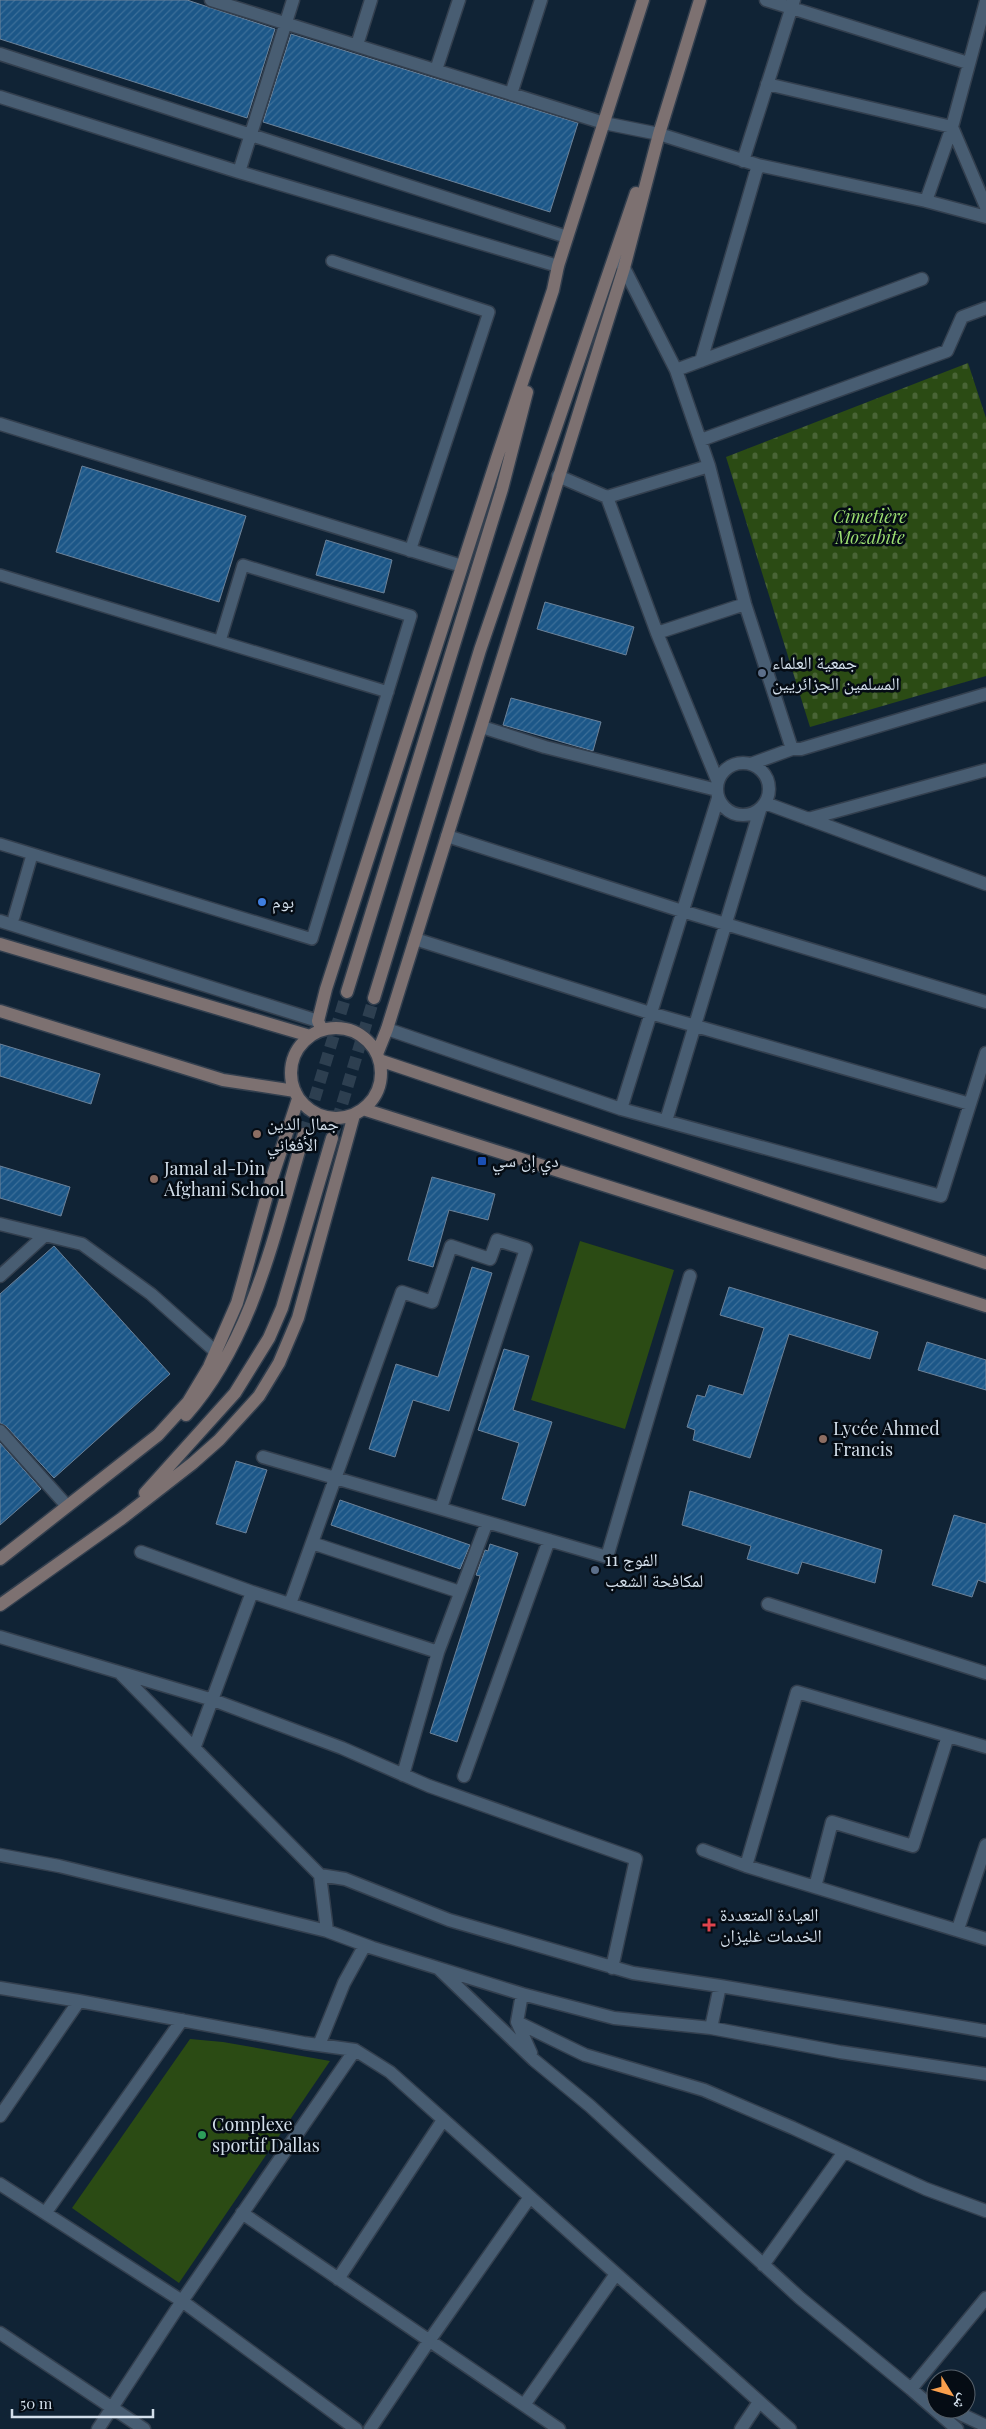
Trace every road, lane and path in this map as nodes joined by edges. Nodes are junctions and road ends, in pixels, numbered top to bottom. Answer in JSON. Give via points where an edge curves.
{"nodes":[{"id":1,"x":211,"y":0,"type":"edge"},
{"id":2,"x":293,"y":0,"type":"edge"},
{"id":3,"x":371,"y":0,"type":"edge"},
{"id":4,"x":459,"y":0,"type":"edge"},
{"id":5,"x":541,"y":0,"type":"edge"},
{"id":6,"x":643,"y":0,"type":"edge"},
{"id":7,"x":700,"y":0,"type":"edge"},
{"id":8,"x":766,"y":0,"type":"edge"},
{"id":9,"x":986,"y":0,"type":"edge"},
{"id":10,"x":792,"y":4,"type":"edge"},
{"id":11,"x":286,"y":23,"type":"junction"},
{"id":12,"x":357,"y":46,"type":"junction"},
{"id":13,"x":0,"y":54,"type":"edge"},
{"id":14,"x":968,"y":63,"type":"junction"},
{"id":15,"x":436,"y":70,"type":"junction"},
{"id":16,"x":767,"y":84,"type":"junction"},
{"id":17,"x":511,"y":94,"type":"junction"},
{"id":18,"x":0,"y":96,"type":"edge"},
{"id":19,"x":604,"y":123,"type":"junction"},
{"id":20,"x":952,"y":127,"type":"junction"},
{"id":21,"x":659,"y":134,"type":"junction"},
{"id":22,"x":251,"y":135,"type":"junction"},
{"id":23,"x":743,"y":160,"type":"junction"},
{"id":24,"x":651,"y":161,"type":"junction"},
{"id":25,"x":758,"y":164,"type":"junction"},
{"id":26,"x":239,"y":172,"type":"junction"},
{"id":27,"x":926,"y":201,"type":"junction"},
{"id":28,"x":986,"y":207,"type":"edge"},
{"id":29,"x":986,"y":217,"type":"edge"},
{"id":30,"x":568,"y":237,"type":"junction"},
{"id":31,"x":616,"y":250,"type":"junction"},
{"id":32,"x":332,"y":261,"type":"dead end"},
{"id":33,"x":558,"y":266,"type":"junction"},
{"id":34,"x":624,"y":268,"type":"junction"},
{"id":35,"x":922,"y":279,"type":"dead end"},
{"id":36,"x":553,"y":290,"type":"junction"},
{"id":37,"x":986,"y":308,"type":"edge"},
{"id":38,"x":701,"y":361,"type":"junction"},
{"id":39,"x":676,"y":370,"type":"junction"},
{"id":40,"x":0,"y":424,"type":"edge"},
{"id":41,"x":701,"y":440,"type":"junction"},
{"id":42,"x":709,"y":466,"type":"junction"},
{"id":43,"x":558,"y":476,"type":"junction"},
{"id":44,"x":607,"y":497,"type":"junction"},
{"id":45,"x":410,"y":551,"type":"junction"},
{"id":46,"x":462,"y":566,"type":"junction"},
{"id":47,"x":0,"y":574,"type":"edge"},
{"id":48,"x":745,"y":604,"type":"junction"},
{"id":49,"x":657,"y":633,"type":"junction"},
{"id":50,"x":220,"y":641,"type":"junction"},
{"id":51,"x":388,"y":692,"type":"junction"},
{"id":52,"x":986,"y":694,"type":"edge"},
{"id":53,"x":482,"y":728,"type":"junction"},
{"id":54,"x":792,"y":749,"type":"junction"},
{"id":55,"x":751,"y":764,"type":"junction"},
{"id":56,"x":986,"y":770,"type":"edge"},
{"id":57,"x":718,"y":790,"type":"junction"},
{"id":58,"x":762,"y":806,"type":"junction"},
{"id":59,"x":808,"y":819,"type":"junction"},
{"id":60,"x":447,"y":836,"type":"junction"},
{"id":61,"x":0,"y":844,"type":"edge"},
{"id":62,"x":32,"y":855,"type":"junction"},
{"id":63,"x":986,"y":884,"type":"edge"},
{"id":64,"x":682,"y":911,"type":"junction"},
{"id":65,"x":14,"y":917,"type":"dead end"},
{"id":66,"x":0,"y":921,"type":"edge"},
{"id":67,"x":726,"y":923,"type":"junction"},
{"id":68,"x":415,"y":939,"type":"junction"},
{"id":69,"x":0,"y":944,"type":"edge"},
{"id":70,"x":347,"y":992,"type":"tunnel mouth"},
{"id":71,"x":374,"y":998,"type":"tunnel mouth"},
{"id":72,"x":986,"y":1002,"type":"edge"},
{"id":73,"x":0,"y":1011,"type":"edge"},
{"id":74,"x":650,"y":1013,"type":"junction"},
{"id":75,"x":320,"y":1025,"type":"junction"},
{"id":76,"x":695,"y":1025,"type":"junction"},
{"id":77,"x":387,"y":1030,"type":"junction"},
{"id":78,"x":310,"y":1036,"type":"junction"},
{"id":79,"x":986,"y":1053,"type":"edge"},
{"id":80,"x":378,"y":1057,"type":"junction"},
{"id":81,"x":297,"y":1095,"type":"junction"},
{"id":82,"x":970,"y":1104,"type":"junction"},
{"id":83,"x":621,"y":1109,"type":"junction"},
{"id":84,"x":358,"y":1112,"type":"junction"},
{"id":85,"x":666,"y":1121,"type":"junction"},
{"id":86,"x":304,"y":1134,"type":"tunnel mouth"},
{"id":87,"x":332,"y":1138,"type":"tunnel mouth"},
{"id":88,"x":0,"y":1224,"type":"edge"},
{"id":89,"x":44,"y":1236,"type":"junction"},
{"id":90,"x":986,"y":1263,"type":"edge"},
{"id":91,"x":0,"y":1276,"type":"edge"},
{"id":92,"x":690,"y":1276,"type":"dead end"},
{"id":93,"x":986,"y":1306,"type":"edge"},
{"id":94,"x":216,"y":1352,"type":"junction"},
{"id":95,"x":0,"y":1431,"type":"edge"},
{"id":96,"x":158,"y":1435,"type":"junction"},
{"id":97,"x":263,"y":1457,"type":"dead end"},
{"id":98,"x":335,"y":1478,"type":"junction"},
{"id":99,"x":68,"y":1506,"type":"junction"},
{"id":100,"x":441,"y":1508,"type":"junction"},
{"id":101,"x":121,"y":1519,"type":"junction"},
{"id":102,"x":487,"y":1522,"type":"junction"},
{"id":103,"x":550,"y":1540,"type":"junction"},
{"id":104,"x":312,"y":1543,"type":"junction"},
{"id":105,"x":141,"y":1552,"type":"dead end"},
{"id":106,"x":0,"y":1559,"type":"edge"},
{"id":107,"x":252,"y":1592,"type":"junction"},
{"id":108,"x":460,"y":1592,"type":"junction"},
{"id":109,"x":290,"y":1604,"type":"junction"},
{"id":110,"x":768,"y":1604,"type":"dead end"},
{"id":111,"x":0,"y":1605,"type":"edge"},
{"id":112,"x":0,"y":1637,"type":"edge"},
{"id":113,"x":438,"y":1652,"type":"junction"},
{"id":114,"x":120,"y":1673,"type":"junction"},
{"id":115,"x":986,"y":1673,"type":"edge"},
{"id":116,"x":213,"y":1700,"type":"junction"},
{"id":117,"x":948,"y":1736,"type":"junction"},
{"id":118,"x":195,"y":1746,"type":"junction"},
{"id":119,"x":986,"y":1747,"type":"edge"},
{"id":120,"x":403,"y":1775,"type":"junction"},
{"id":121,"x":464,"y":1776,"type":"dead end"},
{"id":122,"x":986,"y":1845,"type":"edge"},
{"id":123,"x":703,"y":1850,"type":"dead end"},
{"id":124,"x":0,"y":1856,"type":"edge"},
{"id":125,"x":746,"y":1866,"type":"junction"},
{"id":126,"x":320,"y":1875,"type":"junction"},
{"id":127,"x":815,"y":1887,"type":"junction"},
{"id":128,"x":958,"y":1929,"type":"junction"},
{"id":129,"x":327,"y":1931,"type":"junction"},
{"id":130,"x":986,"y":1939,"type":"edge"},
{"id":131,"x":365,"y":1945,"type":"junction"},
{"id":132,"x":438,"y":1967,"type":"junction"},
{"id":133,"x":612,"y":1968,"type":"junction"},
{"id":134,"x":720,"y":1986,"type":"junction"},
{"id":135,"x":0,"y":1988,"type":"edge"},
{"id":136,"x":522,"y":1994,"type":"junction"},
{"id":137,"x":78,"y":2001,"type":"junction"},
{"id":138,"x":182,"y":2020,"type":"junction"},
{"id":139,"x":517,"y":2022,"type":"junction"},
{"id":140,"x":711,"y":2028,"type":"junction"},
{"id":141,"x":986,"y":2031,"type":"edge"},
{"id":142,"x":319,"y":2045,"type":"junction"},
{"id":143,"x":355,"y":2050,"type":"junction"},
{"id":144,"x":534,"y":2060,"type":"junction"},
{"id":145,"x":986,"y":2074,"type":"edge"},
{"id":146,"x":0,"y":2116,"type":"edge"},
{"id":147,"x":443,"y":2120,"type":"junction"},
{"id":148,"x":844,"y":2152,"type":"junction"},
{"id":149,"x":0,"y":2184,"type":"edge"},
{"id":150,"x":530,"y":2198,"type":"junction"},
{"id":151,"x":986,"y":2211,"type":"edge"},
{"id":152,"x":46,"y":2212,"type":"junction"},
{"id":153,"x":242,"y":2213,"type":"junction"},
{"id":154,"x":763,"y":2265,"type":"junction"},
{"id":155,"x":616,"y":2274,"type":"junction"},
{"id":156,"x":338,"y":2279,"type":"junction"},
{"id":157,"x":986,"y":2298,"type":"edge"},
{"id":158,"x":182,"y":2301,"type":"junction"},
{"id":159,"x":0,"y":2333,"type":"edge"},
{"id":160,"x":429,"y":2341,"type":"junction"},
{"id":161,"x":914,"y":2391,"type":"junction"},
{"id":162,"x":926,"y":2397,"type":"edge"},
{"id":163,"x":759,"y":2402,"type":"junction"},
{"id":164,"x":524,"y":2405,"type":"junction"},
{"id":165,"x":113,"y":2408,"type":"junction"},
{"id":166,"x":971,"y":2419,"type":"edge"},
{"id":167,"x":986,"y":2426,"type":"edge"},
{"id":168,"x":98,"y":2429,"type":"edge"},
{"id":169,"x":144,"y":2429,"type":"edge"},
{"id":170,"x":356,"y":2429,"type":"edge"},
{"id":171,"x":370,"y":2429,"type":"edge"},
{"id":172,"x":559,"y":2429,"type":"edge"},
{"id":173,"x":740,"y":2429,"type":"edge"},
{"id":174,"x":790,"y":2429,"type":"edge"},
{"id":175,"x":957,"y":2429,"type":"edge"}],
"edges":[{"from":1,"to":11,"type":"street"},
{"from":2,"to":11,"type":"street"},
{"from":3,"to":12,"type":"street"},
{"from":4,"to":15,"type":"street"},
{"from":5,"to":17,"type":"street"},
{"from":6,"to":19,"type":"main road"},
{"from":7,"to":21,"type":"main road"},
{"from":8,"to":10,"type":"street"},
{"from":9,"to":14,"type":"street"},
{"from":10,"to":14,"type":"street"},
{"from":10,"to":16,"type":"street"},
{"from":11,"to":12,"type":"street"},
{"from":11,"to":22,"type":"street"},
{"from":12,"to":15,"type":"street"},
{"from":13,"to":22,"type":"street"},
{"from":14,"to":20,"type":"street"},
{"from":15,"to":17,"type":"street"},
{"from":16,"to":20,"type":"street"},
{"from":16,"to":23,"type":"street"},
{"from":17,"to":19,"type":"street"},
{"from":18,"to":26,"type":"street"},
{"from":19,"to":21,"type":"street"},
{"from":19,"to":30,"type":"main road"},
{"from":20,"to":27,"type":"street"},
{"from":20,"to":28,"type":"street"},
{"from":21,"to":23,"type":"street"},
{"from":21,"to":24,"type":"main road"},
{"from":22,"to":26,"type":"street"},
{"from":22,"to":30,"type":"street"},
{"from":23,"to":25,"type":"street"},
{"from":24,"to":31,"type":"main road","via":[[632,202]]},
{"from":24,"to":34,"type":"main road"},
{"from":25,"to":27,"type":"street"},
{"from":25,"to":38,"type":"street"},
{"from":26,"to":33,"type":"street"},
{"from":27,"to":29,"type":"street"},
{"from":30,"to":33,"type":"main road"},
{"from":31,"to":34,"type":"street"},
{"from":31,"to":71,"type":"main road","via":[[480,650]]},
{"from":32,"to":45,"type":"lane","via":[[489,312]]},
{"from":33,"to":36,"type":"main road"},
{"from":34,"to":39,"type":"street"},
{"from":34,"to":43,"type":"main road"},
{"from":35,"to":38,"type":"street"},
{"from":36,"to":46,"type":"main road"},
{"from":36,"to":70,"type":"main road","via":[[502,489]]},
{"from":37,"to":41,"type":"street","via":[[962,317],[947,351]]},
{"from":38,"to":39,"type":"street"},
{"from":39,"to":41,"type":"street"},
{"from":40,"to":45,"type":"street"},
{"from":41,"to":42,"type":"street"},
{"from":42,"to":44,"type":"street"},
{"from":42,"to":48,"type":"street"},
{"from":43,"to":44,"type":"street"},
{"from":43,"to":53,"type":"main road"},
{"from":44,"to":49,"type":"street"},
{"from":45,"to":46,"type":"street"},
{"from":46,"to":75,"type":"main road","via":[[326,989]]},
{"from":47,"to":50,"type":"lane"},
{"from":48,"to":49,"type":"street"},
{"from":48,"to":54,"type":"street"},
{"from":49,"to":57,"type":"street"},
{"from":50,"to":51,"type":"lane"},
{"from":50,"to":51,"type":"lane","via":[[243,565],[411,616]]},
{"from":51,"to":62,"type":"lane","via":[[312,939]]},
{"from":52,"to":54,"type":"street"},
{"from":53,"to":57,"type":"street"},
{"from":53,"to":60,"type":"main road"},
{"from":54,"to":55,"type":"street"},
{"from":55,"to":57,"type":"street","via":[[727,768]]},
{"from":55,"to":58,"type":"street","via":[[768,780],[770,788]]},
{"from":56,"to":59,"type":"street"},
{"from":57,"to":58,"type":"street","via":[[728,811],[736,814],[752,814]]},
{"from":57,"to":64,"type":"street"},
{"from":58,"to":59,"type":"street"},
{"from":58,"to":67,"type":"street"},
{"from":59,"to":63,"type":"street"},
{"from":60,"to":64,"type":"street"},
{"from":60,"to":68,"type":"main road"},
{"from":61,"to":62,"type":"lane"},
{"from":62,"to":65,"type":"lane"},
{"from":64,"to":67,"type":"street"},
{"from":64,"to":74,"type":"street"},
{"from":66,"to":75,"type":"street"},
{"from":67,"to":72,"type":"street"},
{"from":67,"to":76,"type":"street"},
{"from":68,"to":74,"type":"street"},
{"from":68,"to":77,"type":"main road"},
{"from":69,"to":78,"type":"main road"},
{"from":73,"to":81,"type":"main road","via":[[223,1080]]},
{"from":74,"to":76,"type":"street"},
{"from":74,"to":83,"type":"street"},
{"from":75,"to":78,"type":"main road"},
{"from":75,"to":80,"type":"main road","via":[[354,1032],[370,1043]]},
{"from":76,"to":82,"type":"street"},
{"from":76,"to":85,"type":"street"},
{"from":77,"to":80,"type":"main road"},
{"from":77,"to":83,"type":"street"},
{"from":78,"to":81,"type":"main road","via":[[294,1055],[290,1070]]},
{"from":79,"to":82,"type":"street"},
{"from":80,"to":84,"type":"main road","via":[[380,1082],[376,1096]]},
{"from":80,"to":90,"type":"main road"},
{"from":81,"to":84,"type":"main road","via":[[317,1114],[330,1118]]},
{"from":81,"to":94,"type":"main road","via":[[237,1303]]},
{"from":82,"to":85,"type":"street","via":[[941,1196]]},
{"from":83,"to":85,"type":"street"},
{"from":84,"to":93,"type":"main road"},
{"from":84,"to":101,"type":"main road","via":[[298,1318],[279,1363],[259,1396],[219,1440]]},
{"from":86,"to":96,"type":"main road","via":[[260,1277],[235,1341],[201,1399],[184,1419]]},
{"from":87,"to":101,"type":"main road","via":[[282,1308],[269,1338],[229,1400]]},
{"from":88,"to":89,"type":"street"},
{"from":89,"to":91,"type":"street"},
{"from":89,"to":94,"type":"street","via":[[82,1244],[151,1294]]},
{"from":92,"to":103,"type":"street","via":[[607,1557]]},
{"from":94,"to":96,"type":"main road","via":[[188,1402]]},
{"from":95,"to":99,"type":"street"},
{"from":96,"to":99,"type":"main road"},
{"from":97,"to":98,"type":"street"},
{"from":98,"to":100,"type":"street"},
{"from":98,"to":100,"type":"street","via":[[402,1292],[432,1302],[451,1246],[490,1258],[497,1240],[526,1250]]},
{"from":98,"to":104,"type":"street"},
{"from":99,"to":106,"type":"main road"},
{"from":100,"to":102,"type":"street"},
{"from":101,"to":111,"type":"main road"},
{"from":102,"to":103,"type":"street"},
{"from":102,"to":108,"type":"street"},
{"from":103,"to":121,"type":"street"},
{"from":104,"to":108,"type":"street"},
{"from":104,"to":109,"type":"street"},
{"from":105,"to":107,"type":"street"},
{"from":107,"to":109,"type":"street"},
{"from":107,"to":116,"type":"street"},
{"from":108,"to":113,"type":"street"},
{"from":109,"to":113,"type":"street"},
{"from":110,"to":115,"type":"street"},
{"from":112,"to":114,"type":"street"},
{"from":113,"to":120,"type":"street"},
{"from":114,"to":116,"type":"street"},
{"from":114,"to":118,"type":"street"},
{"from":116,"to":118,"type":"street"},
{"from":116,"to":120,"type":"street","via":[[342,1748]]},
{"from":117,"to":119,"type":"street"},
{"from":117,"to":125,"type":"street","via":[[797,1692]]},
{"from":117,"to":127,"type":"street","via":[[913,1846],[832,1822]]},
{"from":118,"to":126,"type":"street"},
{"from":120,"to":133,"type":"street","via":[[636,1859]]},
{"from":122,"to":128,"type":"street"},
{"from":123,"to":125,"type":"street"},
{"from":124,"to":129,"type":"street","via":[[60,1866]]},
{"from":125,"to":127,"type":"street"},
{"from":126,"to":129,"type":"street"},
{"from":126,"to":133,"type":"street","via":[[346,1879],[449,1920]]},
{"from":127,"to":128,"type":"street"},
{"from":128,"to":130,"type":"street"},
{"from":129,"to":131,"type":"street"},
{"from":131,"to":132,"type":"street"},
{"from":131,"to":142,"type":"street","via":[[344,1983]]},
{"from":132,"to":136,"type":"street"},
{"from":132,"to":144,"type":"street"},
{"from":133,"to":134,"type":"street"},
{"from":134,"to":140,"type":"street"},
{"from":134,"to":141,"type":"street"},
{"from":135,"to":137,"type":"street"},
{"from":136,"to":139,"type":"street"},
{"from":136,"to":140,"type":"street","via":[[614,2018]]},
{"from":137,"to":138,"type":"street"},
{"from":137,"to":146,"type":"street"},
{"from":138,"to":142,"type":"street"},
{"from":138,"to":152,"type":"street"},
{"from":139,"to":144,"type":"street"},
{"from":139,"to":148,"type":"street","via":[[585,2055],[704,2090]]},
{"from":140,"to":145,"type":"street"},
{"from":142,"to":143,"type":"street"},
{"from":143,"to":147,"type":"street","via":[[390,2072]]},
{"from":143,"to":153,"type":"street"},
{"from":144,"to":154,"type":"street","via":[[590,2106]]},
{"from":147,"to":150,"type":"street"},
{"from":147,"to":156,"type":"street"},
{"from":148,"to":151,"type":"street","via":[[926,2189]]},
{"from":148,"to":154,"type":"street"},
{"from":149,"to":152,"type":"street"},
{"from":150,"to":155,"type":"street"},
{"from":150,"to":160,"type":"street"},
{"from":152,"to":158,"type":"street"},
{"from":153,"to":156,"type":"street"},
{"from":153,"to":158,"type":"street"},
{"from":154,"to":161,"type":"street"},
{"from":155,"to":163,"type":"street"},
{"from":155,"to":164,"type":"street"},
{"from":156,"to":160,"type":"street"},
{"from":157,"to":161,"type":"street"},
{"from":158,"to":165,"type":"street"},
{"from":158,"to":170,"type":"street"},
{"from":159,"to":165,"type":"street"},
{"from":160,"to":164,"type":"street"},
{"from":160,"to":171,"type":"street"},
{"from":161,"to":162,"type":"street"},
{"from":161,"to":175,"type":"street"},
{"from":163,"to":173,"type":"street"},
{"from":163,"to":174,"type":"street"},
{"from":164,"to":172,"type":"street"},
{"from":165,"to":168,"type":"street"},
{"from":165,"to":169,"type":"street"},
{"from":166,"to":167,"type":"street"}]}
